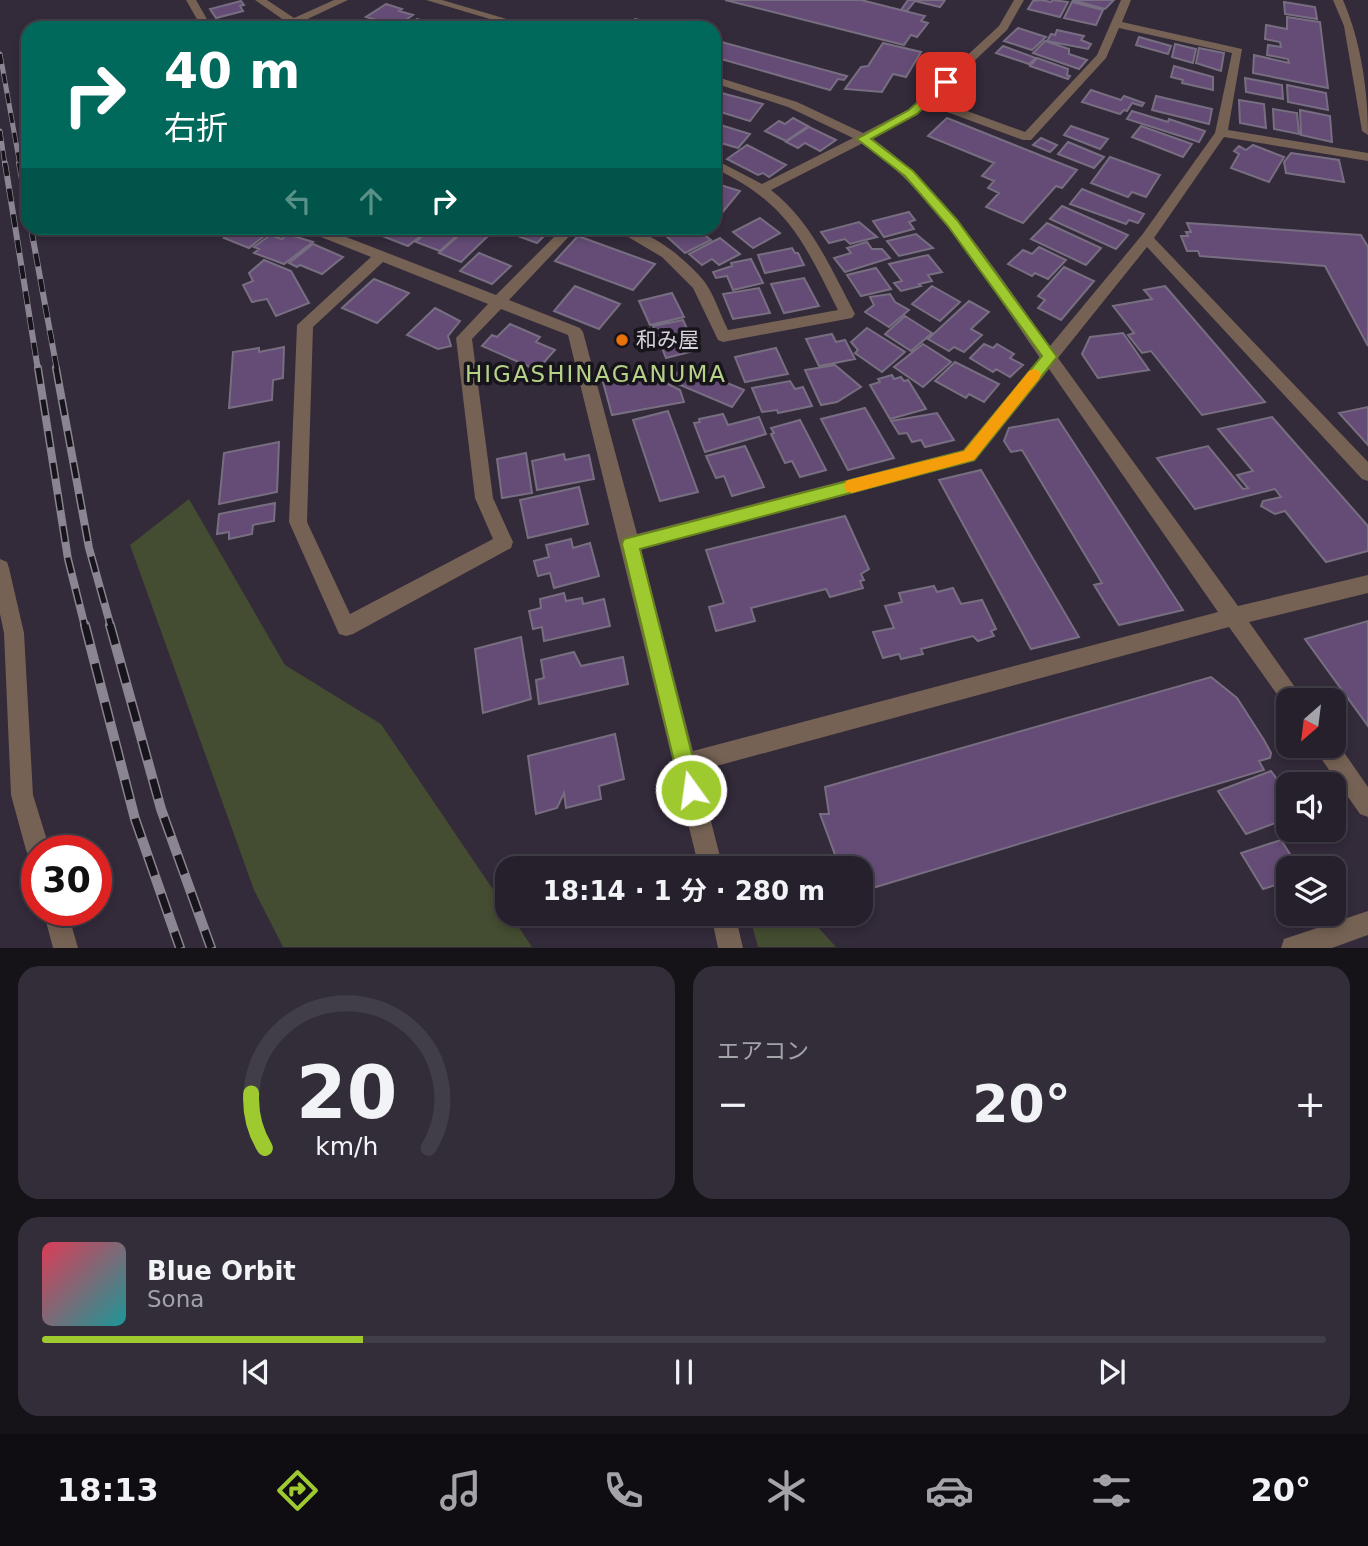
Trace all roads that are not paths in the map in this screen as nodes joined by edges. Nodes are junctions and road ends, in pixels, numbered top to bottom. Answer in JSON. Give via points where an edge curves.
{"nodes":[{"id":1,"x":191,"y":0,"type":"edge"},
{"id":2,"x":260,"y":0,"type":"edge"},
{"id":3,"x":343,"y":0,"type":"edge"},
{"id":4,"x":431,"y":0,"type":"edge"},
{"id":5,"x":1019,"y":0,"type":"edge"},
{"id":6,"x":1126,"y":0,"type":"edge"},
{"id":7,"x":1338,"y":0,"type":"edge"},
{"id":8,"x":203,"y":21,"type":"edge"},
{"id":9,"x":290,"y":21,"type":"edge"},
{"id":10,"x":293,"y":21,"type":"edge"},
{"id":11,"x":506,"y":21,"type":"edge"},
{"id":12,"x":1115,"y":24,"type":"junction"},
{"id":13,"x":721,"y":81,"type":"edge"},
{"id":14,"x":926,"y":100,"type":"junction"},
{"id":15,"x":1368,"y":131,"type":"edge"},
{"id":16,"x":1221,"y":133,"type":"junction"},
{"id":17,"x":863,"y":139,"type":"junction"},
{"id":18,"x":1368,"y":157,"type":"edge"},
{"id":19,"x":721,"y":166,"type":"edge"},
{"id":20,"x":761,"y":190,"type":"junction"},
{"id":21,"x":329,"y":235,"type":"edge"},
{"id":22,"x":563,"y":235,"type":"edge"},
{"id":23,"x":633,"y":235,"type":"edge"},
{"id":24,"x":1147,"y":238,"type":"junction"},
{"id":25,"x":382,"y":255,"type":"junction"},
{"id":26,"x":499,"y":301,"type":"junction"},
{"id":27,"x":1050,"y":357,"type":"junction"},
{"id":28,"x":1368,"y":474,"type":"edge"},
{"id":29,"x":630,"y":544,"type":"junction"},
{"id":30,"x":0,"y":568,"type":"edge"},
{"id":31,"x":1368,"y":584,"type":"edge"},
{"id":32,"x":1234,"y":617,"type":"junction"},
{"id":33,"x":1284,"y":688,"type":"edge"},
{"id":34,"x":1334,"y":758,"type":"edge"},
{"id":35,"x":684,"y":764,"type":"junction"},
{"id":36,"x":1368,"y":806,"type":"edge"},
{"id":37,"x":34,"y":835,"type":"edge"},
{"id":38,"x":708,"y":856,"type":"edge"},
{"id":39,"x":1368,"y":923,"type":"edge"},
{"id":40,"x":60,"y":926,"type":"edge"},
{"id":41,"x":726,"y":926,"type":"edge"},
{"id":42,"x":66,"y":947,"type":"edge"},
{"id":43,"x":731,"y":947,"type":"edge"},
{"id":44,"x":1293,"y":947,"type":"edge"}],
"edges":[{"from":1,"to":8,"type":"street"},
{"from":2,"to":9,"type":"street"},
{"from":3,"to":10,"type":"street"},
{"from":4,"to":11,"type":"street"},
{"from":5,"to":14,"type":"street","via":[[1003,28]]},
{"from":6,"to":12,"type":"street"},
{"from":7,"to":15,"type":"street","via":[[1349,26]]},
{"from":12,"to":14,"type":"street","via":[[1102,56],[1027,137]]},
{"from":12,"to":16,"type":"street","via":[[1238,51]]},
{"from":13,"to":17,"type":"street","via":[[820,115]]},
{"from":14,"to":17,"type":"street"},
{"from":16,"to":18,"type":"street"},
{"from":16,"to":24,"type":"street"},
{"from":17,"to":20,"type":"street"},
{"from":17,"to":27,"type":"street","via":[[909,174],[953,223]]},
{"from":19,"to":20,"type":"street"},
{"from":20,"to":23,"type":"street","via":[[790,215],[813,248],[847,314],[723,336],[699,285],[667,254]]},
{"from":21,"to":25,"type":"street"},
{"from":22,"to":26,"type":"street"},
{"from":24,"to":27,"type":"street"},
{"from":24,"to":28,"type":"street"},
{"from":25,"to":26,"type":"street"},
{"from":25,"to":26,"type":"street","via":[[305,325],[298,522],[345,627],[504,542],[484,498],[464,338]]},
{"from":26,"to":29,"type":"street","via":[[575,332]]},
{"from":27,"to":29,"type":"street","via":[[969,456]]},
{"from":27,"to":32,"type":"street"},
{"from":29,"to":35,"type":"street"},
{"from":30,"to":37,"type":"street","via":[[14,633],[22,795]]},
{"from":31,"to":32,"type":"street"},
{"from":32,"to":33,"type":"street"},
{"from":32,"to":35,"type":"street"},
{"from":34,"to":36,"type":"street"},
{"from":35,"to":38,"type":"street"},
{"from":39,"to":44,"type":"street"},
{"from":40,"to":42,"type":"street"},
{"from":41,"to":43,"type":"street"}]}
